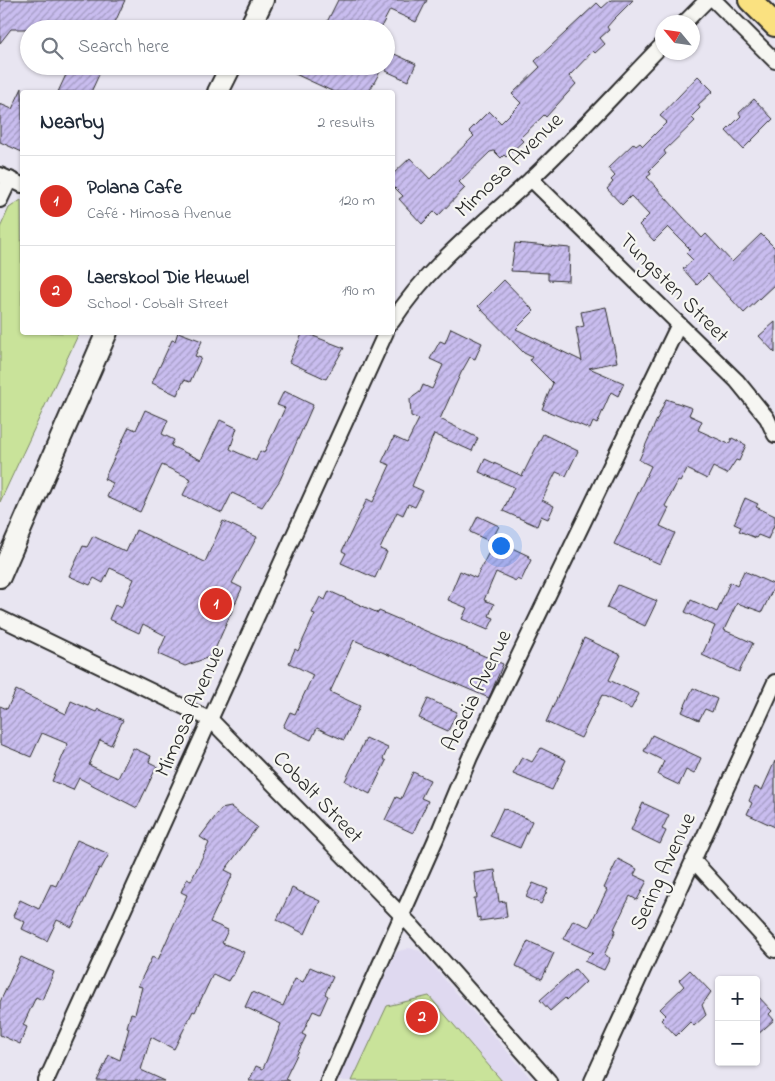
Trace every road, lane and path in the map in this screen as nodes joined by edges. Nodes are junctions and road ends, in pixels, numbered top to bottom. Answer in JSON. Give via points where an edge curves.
{"nodes":[{"id":1,"x":263,"y":0,"type":"edge"},
{"id":2,"x":707,"y":0,"type":"edge"},
{"id":3,"x":714,"y":0,"type":"edge"},
{"id":4,"x":750,"y":0,"type":"edge"},
{"id":5,"x":692,"y":15,"type":"edge"},
{"id":6,"x":253,"y":20,"type":"edge"},
{"id":7,"x":775,"y":25,"type":"edge"},
{"id":8,"x":655,"y":53,"type":"edge"},
{"id":9,"x":775,"y":61,"type":"edge"},
{"id":10,"x":226,"y":75,"type":"edge"},
{"id":11,"x":219,"y":90,"type":"edge"},
{"id":12,"x":531,"y":179,"type":"junction"},
{"id":13,"x":11,"y":180,"type":"edge"},
{"id":14,"x":0,"y":200,"type":"edge"},
{"id":15,"x":395,"y":318,"type":"edge"},
{"id":16,"x":679,"y":324,"type":"junction"},
{"id":17,"x":106,"y":335,"type":"edge"},
{"id":18,"x":385,"y":335,"type":"edge"},
{"id":19,"x":775,"y":436,"type":"edge"},
{"id":20,"x":0,"y":576,"type":"edge"},
{"id":21,"x":0,"y":618,"type":"edge"},
{"id":22,"x":775,"y":682,"type":"edge"},
{"id":23,"x":211,"y":720,"type":"junction"},
{"id":24,"x":693,"y":860,"type":"junction"},
{"id":25,"x":402,"y":916,"type":"junction"},
{"id":26,"x":775,"y":950,"type":"edge"},
{"id":27,"x":46,"y":1081,"type":"edge"},
{"id":28,"x":328,"y":1081,"type":"edge"},
{"id":29,"x":549,"y":1081,"type":"edge"},
{"id":30,"x":592,"y":1081,"type":"edge"}],
"edges":[{"from":1,"to":6,"type":"main road"},
{"from":2,"to":5,"type":"street"},
{"from":3,"to":9,"type":"street"},
{"from":4,"to":7,"type":"main road"},
{"from":8,"to":12,"type":"street","name":"Mimosa Avenue"},
{"from":10,"to":11,"type":"main road"},
{"from":12,"to":15,"type":"street","name":"Mimosa Avenue","via":[[435,266]]},
{"from":12,"to":16,"type":"street","name":"Tungsten Street"},
{"from":13,"to":14,"type":"street"},
{"from":16,"to":19,"type":"street","name":"Tungsten Street","via":[[756,402]]},
{"from":16,"to":25,"type":"street","name":"Acacia Avenue","via":[[470,757]]},
{"from":17,"to":20,"type":"main road"},
{"from":18,"to":23,"type":"street","name":"Mimosa Avenue"},
{"from":21,"to":23,"type":"street","name":"Cobalt Street"},
{"from":22,"to":24,"type":"street","name":"Sering Avenue"},
{"from":23,"to":25,"type":"street","name":"Cobalt Street"},
{"from":23,"to":27,"type":"street","name":"Mimosa Avenue"},
{"from":24,"to":26,"type":"street"},
{"from":24,"to":30,"type":"street","name":"Sering Avenue"},
{"from":25,"to":28,"type":"street","name":"Acacia Avenue"},
{"from":25,"to":29,"type":"street","name":"Cobalt Street"}]}
